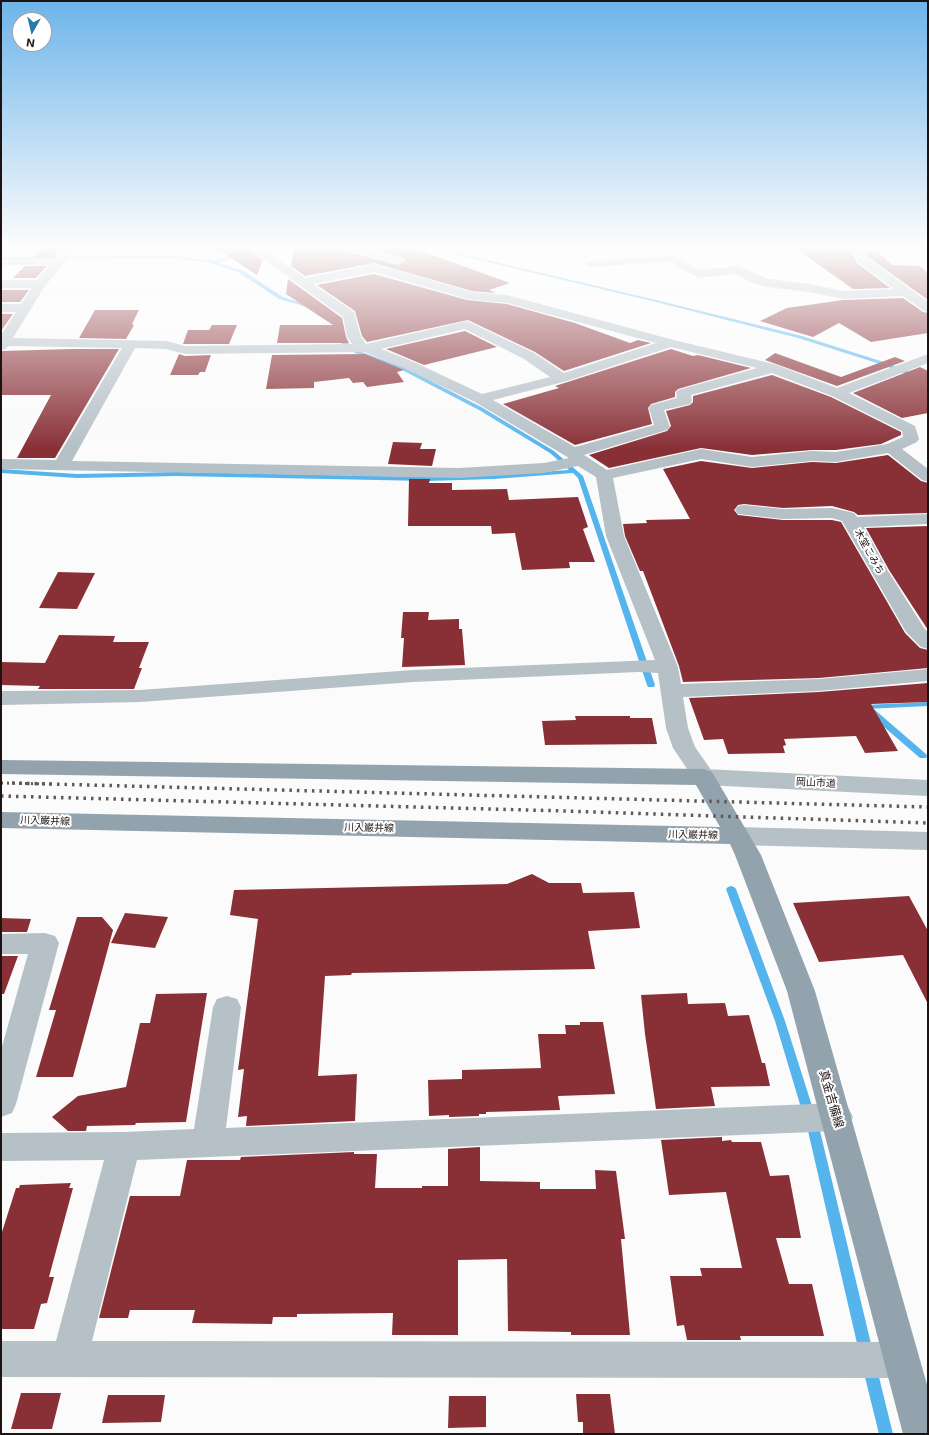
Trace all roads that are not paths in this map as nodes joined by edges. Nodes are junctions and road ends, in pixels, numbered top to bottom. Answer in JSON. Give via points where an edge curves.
{"nodes":[{"id":1,"x":21,"y":315,"type":"edge"},
{"id":2,"x":349,"y":315,"type":"edge"},
{"id":3,"x":566,"y":315,"type":"edge"},
{"id":4,"x":4,"y":339,"type":"edge"},
{"id":5,"x":670,"y":343,"type":"junction"},
{"id":6,"x":131,"y":344,"type":"junction"},
{"id":7,"x":364,"y":348,"type":"junction"},
{"id":8,"x":928,"y":358,"type":"edge"},
{"id":9,"x":771,"y":368,"type":"junction"},
{"id":10,"x":900,"y":369,"type":"junction"},
{"id":11,"x":922,"y":375,"type":"dead end"},
{"id":12,"x":562,"y":378,"type":"junction"},
{"id":13,"x":837,"y":393,"type":"junction"},
{"id":14,"x":480,"y":399,"type":"junction"},
{"id":15,"x":928,"y":432,"type":"edge"},
{"id":16,"x":911,"y":439,"type":"junction"},
{"id":17,"x":891,"y":448,"type":"junction"},
{"id":18,"x":577,"y":457,"type":"junction"},
{"id":19,"x":1,"y":464,"type":"edge"},
{"id":20,"x":61,"y":465,"type":"junction"},
{"id":21,"x":604,"y":475,"type":"junction"},
{"id":22,"x":928,"y":477,"type":"edge"},
{"id":23,"x":744,"y":510,"type":"dead end"},
{"id":24,"x":928,"y":519,"type":"edge"},
{"id":25,"x":853,"y":522,"type":"junction"},
{"id":26,"x":928,"y":643,"type":"edge"},
{"id":27,"x":655,"y":667,"type":"junction"},
{"id":28,"x":928,"y":675,"type":"edge"},
{"id":29,"x":671,"y":691,"type":"junction"},
{"id":30,"x":1,"y":698,"type":"edge"},
{"id":31,"x":1,"y":767,"type":"edge"},
{"id":32,"x":704,"y":777,"type":"junction"},
{"id":33,"x":928,"y":788,"type":"edge"},
{"id":34,"x":1,"y":820,"type":"edge"},
{"id":35,"x":737,"y":836,"type":"junction"},
{"id":36,"x":928,"y":841,"type":"edge"},
{"id":37,"x":1,"y":944,"type":"edge"},
{"id":38,"x":227,"y":1007,"type":"dead end"},
{"id":39,"x":1,"y":1100,"type":"edge"},
{"id":40,"x":816,"y":1118,"type":"junction"},
{"id":41,"x":208,"y":1142,"type":"junction"},
{"id":42,"x":124,"y":1146,"type":"junction"},
{"id":43,"x":1,"y":1147,"type":"edge"},
{"id":44,"x":1,"y":1359,"type":"edge"},
{"id":45,"x":69,"y":1359,"type":"junction"},
{"id":46,"x":892,"y":1360,"type":"junction"},
{"id":47,"x":922,"y":1434,"type":"edge"},
{"id":48,"x":928,"y":1434,"type":"edge"}],
"edges":[{"from":1,"to":4,"type":"street"},
{"from":2,"to":7,"type":"street","via":[[354,337]]},
{"from":3,"to":5,"type":"street"},
{"from":4,"to":6,"type":"street"},
{"from":5,"to":9,"type":"street"},
{"from":5,"to":12,"type":"street"},
{"from":6,"to":7,"type":"street","via":[[185,350]]},
{"from":6,"to":20,"type":"street"},
{"from":7,"to":12,"type":"street","via":[[467,325],[529,356]]},
{"from":7,"to":14,"type":"street","via":[[408,365]]},
{"from":8,"to":10,"type":"street"},
{"from":9,"to":13,"type":"street"},
{"from":9,"to":18,"type":"street","via":[[683,393],[685,401],[656,408],[662,427]]},
{"from":10,"to":11,"type":"street"},
{"from":10,"to":13,"type":"street"},
{"from":12,"to":14,"type":"street"},
{"from":13,"to":16,"type":"street","via":[[910,429]]},
{"from":14,"to":18,"type":"street"},
{"from":15,"to":16,"type":"street"},
{"from":16,"to":17,"type":"street"},
{"from":17,"to":21,"type":"street","via":[[836,458],[812,456],[752,462],[701,454]]},
{"from":17,"to":22,"type":"street"},
{"from":18,"to":20,"type":"street","via":[[544,468],[459,473]]},
{"from":18,"to":21,"type":"street"},
{"from":19,"to":20,"type":"street"},
{"from":21,"to":27,"type":"street","via":[[615,536]]},
{"from":23,"to":25,"type":"street","via":[[783,514],[832,513],[848,517]]},
{"from":24,"to":25,"type":"street","name":"木堂こみち"},
{"from":25,"to":26,"type":"street","name":"木堂こみち","via":[[913,626]]},
{"from":27,"to":29,"type":"street"},
{"from":27,"to":30,"type":"street","via":[[413,676],[140,696]]},
{"from":28,"to":29,"type":"street","via":[[833,683]]},
{"from":29,"to":32,"type":"street","via":[[676,728],[684,748]]},
{"from":31,"to":32,"type":"main road"},
{"from":32,"to":33,"type":"street","name":"岡山市道"},
{"from":32,"to":35,"type":"main road","name":"真金吉備線"},
{"from":34,"to":35,"type":"main road","name":"川入巌井線"},
{"from":35,"to":36,"type":"street"},
{"from":35,"to":40,"type":"main road","name":"真金吉備線","via":[[748,855],[801,991]]},
{"from":37,"to":39,"type":"street","via":[[45,944]]},
{"from":38,"to":41,"type":"street"},
{"from":40,"to":41,"type":"street"},
{"from":40,"to":46,"type":"main road","name":"真金吉備線"},
{"from":41,"to":42,"type":"street"},
{"from":42,"to":43,"type":"street"},
{"from":42,"to":45,"type":"street"},
{"from":44,"to":45,"type":"street"},
{"from":45,"to":46,"type":"street"},
{"from":46,"to":47,"type":"main road","name":"真金吉備線"},
{"from":47,"to":48,"type":"street"}]}
